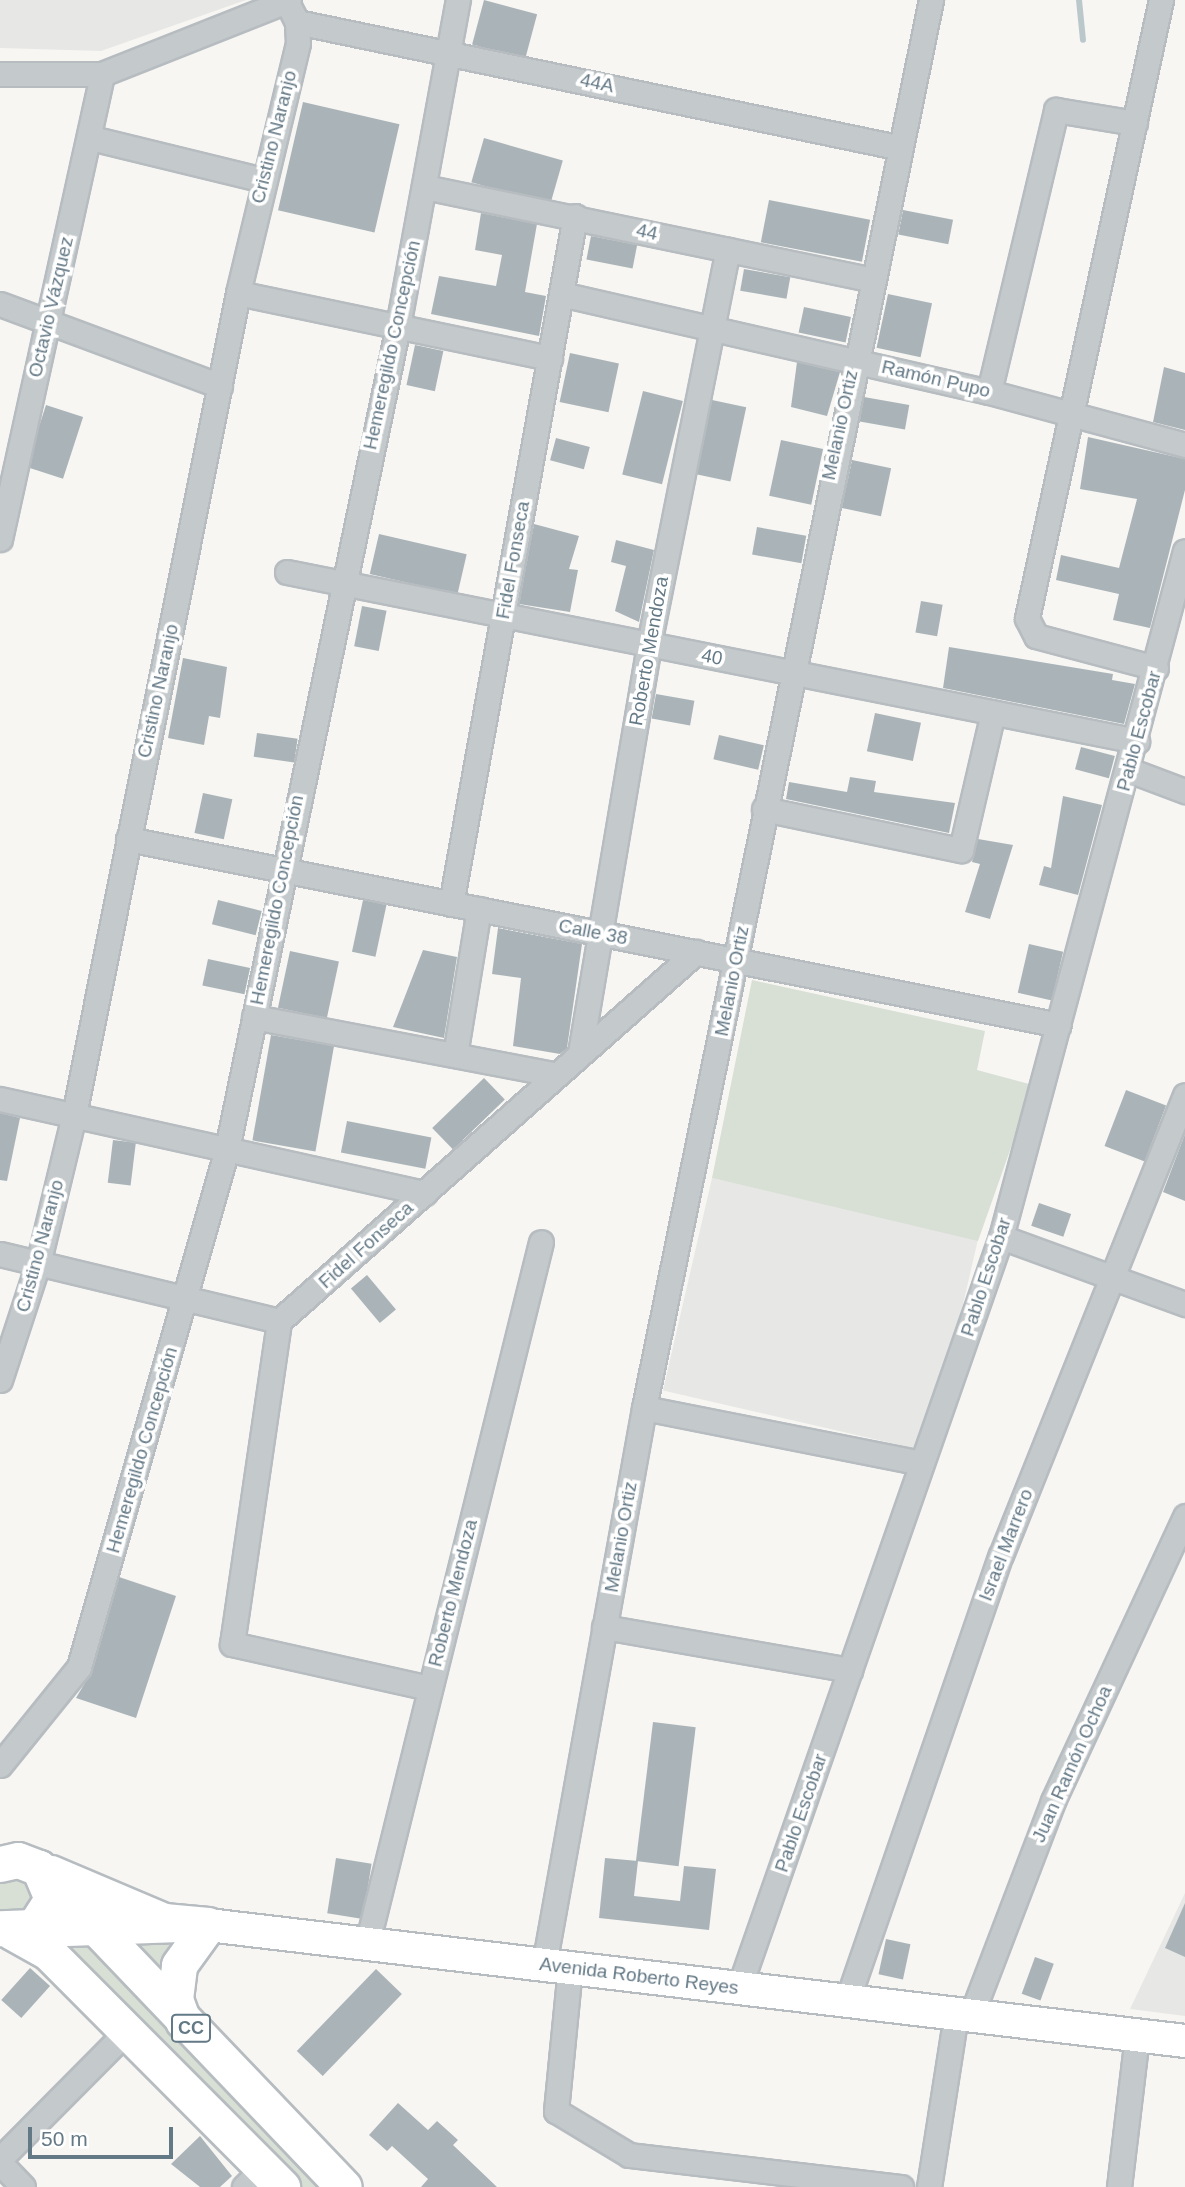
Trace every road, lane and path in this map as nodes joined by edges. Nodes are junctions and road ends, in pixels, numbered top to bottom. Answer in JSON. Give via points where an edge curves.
{"nodes":[{"id":1,"x":458,"y":0,"type":"edge"},
{"id":2,"x":931,"y":0,"type":"edge"},
{"id":3,"x":1161,"y":0,"type":"edge"},
{"id":4,"x":291,"y":8,"type":"edge"},
{"id":5,"x":449,"y":52,"type":"junction"},
{"id":6,"x":102,"y":74,"type":"junction"},
{"id":7,"x":0,"y":75,"type":"edge"},
{"id":8,"x":1135,"y":123,"type":"junction"},
{"id":9,"x":91,"y":138,"type":"junction"},
{"id":10,"x":897,"y":147,"type":"junction"},
{"id":11,"x":263,"y":180,"type":"junction"},
{"id":12,"x":425,"y":187,"type":"junction"},
{"id":13,"x":575,"y":216,"type":"junction"},
{"id":14,"x":728,"y":250,"type":"junction"},
{"id":15,"x":870,"y":279,"type":"junction"},
{"id":16,"x":238,"y":293,"type":"junction"},
{"id":17,"x":561,"y":294,"type":"junction"},
{"id":18,"x":0,"y":304,"type":"edge"},
{"id":19,"x":46,"y":326,"type":"junction"},
{"id":20,"x":398,"y":326,"type":"junction"},
{"id":21,"x":711,"y":327,"type":"junction"},
{"id":22,"x":550,"y":358,"type":"junction"},
{"id":23,"x":853,"y":360,"type":"junction"},
{"id":24,"x":220,"y":386,"type":"junction"},
{"id":25,"x":989,"y":392,"type":"junction"},
{"id":26,"x":1072,"y":413,"type":"junction"},
{"id":27,"x":1185,"y":445,"type":"edge"},
{"id":28,"x":0,"y":539,"type":"edge"},
{"id":29,"x":1185,"y":551,"type":"edge"},
{"id":30,"x":287,"y":572,"type":"dead end"},
{"id":31,"x":342,"y":583,"type":"junction"},
{"id":32,"x":503,"y":615,"type":"junction"},
{"id":33,"x":649,"y":644,"type":"junction"},
{"id":34,"x":1156,"y":668,"type":"junction"},
{"id":35,"x":790,"y":672,"type":"junction"},
{"id":36,"x":993,"y":713,"type":"junction"},
{"id":37,"x":1137,"y":741,"type":"junction"},
{"id":38,"x":1129,"y":770,"type":"junction"},
{"id":39,"x":1185,"y":791,"type":"edge"},
{"id":40,"x":764,"y":809,"type":"junction"},
{"id":41,"x":128,"y":839,"type":"junction"},
{"id":42,"x":284,"y":870,"type":"junction"},
{"id":43,"x":451,"y":904,"type":"junction"},
{"id":44,"x":480,"y":909,"type":"junction"},
{"id":45,"x":600,"y":933,"type":"junction"},
{"id":46,"x":696,"y":952,"type":"junction"},
{"id":47,"x":737,"y":959,"type":"junction"},
{"id":48,"x":254,"y":1017,"type":"junction"},
{"id":49,"x":1059,"y":1025,"type":"junction"},
{"id":50,"x":580,"y":1053,"type":"junction"},
{"id":51,"x":455,"y":1055,"type":"junction"},
{"id":52,"x":554,"y":1074,"type":"junction"},
{"id":53,"x":1185,"y":1096,"type":"edge"},
{"id":54,"x":0,"y":1099,"type":"edge"},
{"id":55,"x":74,"y":1115,"type":"junction"},
{"id":56,"x":227,"y":1149,"type":"junction"},
{"id":57,"x":425,"y":1193,"type":"junction"},
{"id":58,"x":1001,"y":1237,"type":"junction"},
{"id":59,"x":541,"y":1242,"type":"dead end"},
{"id":60,"x":0,"y":1254,"type":"edge"},
{"id":61,"x":38,"y":1264,"type":"junction"},
{"id":62,"x":1112,"y":1277,"type":"junction"},
{"id":63,"x":186,"y":1299,"type":"junction"},
{"id":64,"x":1185,"y":1304,"type":"edge"},
{"id":65,"x":278,"y":1321,"type":"junction"},
{"id":66,"x":0,"y":1380,"type":"edge"},
{"id":67,"x":644,"y":1408,"type":"junction"},
{"id":68,"x":922,"y":1463,"type":"junction"},
{"id":69,"x":1185,"y":1516,"type":"edge"},
{"id":70,"x":604,"y":1627,"type":"junction"},
{"id":71,"x":850,"y":1670,"type":"junction"},
{"id":72,"x":429,"y":1688,"type":"junction"},
{"id":73,"x":0,"y":1765,"type":"edge"},
{"id":74,"x":0,"y":1837,"type":"edge"},
{"id":75,"x":23,"y":1865,"type":"edge"},
{"id":76,"x":208,"y":1925,"type":"junction"},
{"id":77,"x":92,"y":1928,"type":"junction"},
{"id":78,"x":4,"y":1931,"type":"edge"},
{"id":79,"x":367,"y":1944,"type":"junction"},
{"id":80,"x":557,"y":1967,"type":"junction"},
{"id":81,"x":739,"y":1988,"type":"junction"},
{"id":82,"x":847,"y":2001,"type":"junction"},
{"id":83,"x":963,"y":2015,"type":"junction"},
{"id":84,"x":183,"y":2021,"type":"junction"},
{"id":85,"x":125,"y":2034,"type":"junction"},
{"id":86,"x":1137,"y":2035,"type":"junction"},
{"id":87,"x":1185,"y":2041,"type":"edge"},
{"id":88,"x":0,"y":2161,"type":"edge"},
{"id":89,"x":713,"y":2178,"type":"edge"},
{"id":90,"x":263,"y":2181,"type":"edge"},
{"id":91,"x":23,"y":2187,"type":"edge"},
{"id":92,"x":344,"y":2187,"type":"edge"},
{"id":93,"x":901,"y":2187,"type":"edge"},
{"id":94,"x":929,"y":2187,"type":"edge"},
{"id":95,"x":1119,"y":2187,"type":"edge"}],
"edges":[{"from":1,"to":5,"type":"street","name":"Hemeregildo Concepción"},
{"from":2,"to":10,"type":"street","name":"Melanio Ortiz"},
{"from":3,"to":8,"type":"street"},
{"from":4,"to":5,"type":"street","name":"44A"},
{"from":4,"to":6,"type":"street"},
{"from":4,"to":11,"type":"street","name":"Cristino Naranjo"},
{"from":5,"to":10,"type":"street","name":"44A"},
{"from":5,"to":12,"type":"street","name":"Hemeregildo Concepción"},
{"from":6,"to":7,"type":"street"},
{"from":6,"to":9,"type":"street","name":"Octavio Vázquez"},
{"from":8,"to":25,"type":"street","via":[[1056,110]]},
{"from":8,"to":26,"type":"street"},
{"from":9,"to":11,"type":"street"},
{"from":9,"to":19,"type":"street","name":"Octavio Vázquez"},
{"from":10,"to":15,"type":"street","name":"Melanio Ortiz"},
{"from":11,"to":16,"type":"street","name":"Cristino Naranjo"},
{"from":12,"to":13,"type":"street","name":"44"},
{"from":12,"to":20,"type":"street","name":"Hemeregildo Concepción"},
{"from":13,"to":14,"type":"street","name":"44"},
{"from":13,"to":17,"type":"street","name":"Fidel Fonseca"},
{"from":14,"to":15,"type":"street","name":"44"},
{"from":14,"to":21,"type":"street","name":"Roberto Mendoza"},
{"from":15,"to":23,"type":"street","name":"Melanio Ortiz"},
{"from":16,"to":20,"type":"street"},
{"from":16,"to":24,"type":"street","name":"Cristino Naranjo"},
{"from":17,"to":21,"type":"street","name":"Ramón Pupo"},
{"from":17,"to":22,"type":"street","name":"Fidel Fonseca"},
{"from":18,"to":19,"type":"street"},
{"from":19,"to":24,"type":"street"},
{"from":19,"to":28,"type":"street","name":"Octavio Vázquez"},
{"from":20,"to":22,"type":"street"},
{"from":20,"to":31,"type":"street","name":"Hemeregildo Concepción"},
{"from":21,"to":23,"type":"street","name":"Ramón Pupo"},
{"from":21,"to":33,"type":"street","name":"Roberto Mendoza"},
{"from":22,"to":32,"type":"street","name":"Fidel Fonseca"},
{"from":23,"to":25,"type":"street","name":"Ramón Pupo"},
{"from":23,"to":35,"type":"street","name":"Melanio Ortiz"},
{"from":24,"to":41,"type":"street","name":"Cristino Naranjo"},
{"from":25,"to":26,"type":"street","name":"Ramón Pupo"},
{"from":26,"to":27,"type":"street","name":"Ramón Pupo"},
{"from":26,"to":34,"type":"street","via":[[1027,618],[1036,636]]},
{"from":29,"to":34,"type":"street","name":"Pablo Escobar"},
{"from":30,"to":31,"type":"street","name":"40"},
{"from":31,"to":32,"type":"street","name":"40"},
{"from":31,"to":42,"type":"street","name":"Hemeregildo Concepción"},
{"from":32,"to":33,"type":"street","name":"40"},
{"from":32,"to":43,"type":"street","name":"Fidel Fonseca"},
{"from":33,"to":35,"type":"street","name":"40"},
{"from":33,"to":45,"type":"street","name":"Roberto Mendoza"},
{"from":34,"to":37,"type":"street","name":"Pablo Escobar"},
{"from":35,"to":36,"type":"street","name":"40"},
{"from":35,"to":40,"type":"street","name":"Melanio Ortiz"},
{"from":36,"to":37,"type":"street","name":"40"},
{"from":36,"to":40,"type":"street","via":[[961,850]]},
{"from":37,"to":38,"type":"street","name":"Pablo Escobar"},
{"from":38,"to":39,"type":"street"},
{"from":38,"to":49,"type":"street","name":"Pablo Escobar"},
{"from":40,"to":47,"type":"street","name":"Melanio Ortiz"},
{"from":41,"to":42,"type":"street","name":"Calle 38"},
{"from":41,"to":55,"type":"street","name":"Cristino Naranjo"},
{"from":42,"to":43,"type":"street","name":"Calle 38"},
{"from":42,"to":48,"type":"street","name":"Hemeregildo Concepción"},
{"from":43,"to":44,"type":"street","name":"Calle 38"},
{"from":44,"to":45,"type":"street","name":"Calle 38"},
{"from":44,"to":51,"type":"street"},
{"from":45,"to":46,"type":"street","name":"Calle 38"},
{"from":45,"to":50,"type":"street","name":"Roberto Mendoza"},
{"from":46,"to":47,"type":"street","name":"Calle 38"},
{"from":46,"to":50,"type":"street","name":"Fidel Fonseca"},
{"from":47,"to":49,"type":"street","name":"Calle 38"},
{"from":47,"to":67,"type":"street","name":"Melanio Ortiz"},
{"from":48,"to":51,"type":"street"},
{"from":48,"to":56,"type":"street","name":"Hemeregildo Concepción"},
{"from":49,"to":58,"type":"street","name":"Pablo Escobar"},
{"from":50,"to":52,"type":"street","name":"Fidel Fonseca"},
{"from":51,"to":52,"type":"street"},
{"from":52,"to":57,"type":"street","name":"Fidel Fonseca"},
{"from":53,"to":62,"type":"street","name":"Israel Marrero"},
{"from":54,"to":55,"type":"street"},
{"from":55,"to":56,"type":"street"},
{"from":55,"to":61,"type":"street","name":"Cristino Naranjo"},
{"from":56,"to":57,"type":"street"},
{"from":56,"to":63,"type":"street","name":"Hemeregildo Concepción"},
{"from":57,"to":65,"type":"street","name":"Fidel Fonseca"},
{"from":58,"to":62,"type":"street"},
{"from":58,"to":68,"type":"street","name":"Pablo Escobar"},
{"from":59,"to":72,"type":"street","name":"Roberto Mendoza"},
{"from":60,"to":61,"type":"street"},
{"from":61,"to":63,"type":"street"},
{"from":61,"to":66,"type":"street","name":"Cristino Naranjo"},
{"from":62,"to":64,"type":"street"},
{"from":62,"to":82,"type":"street","name":"Israel Marrero","via":[[1001,1555]]},
{"from":63,"to":65,"type":"street"},
{"from":63,"to":73,"type":"street","name":"Hemeregildo Concepción","via":[[79,1667]]},
{"from":65,"to":72,"type":"street","via":[[232,1644]]},
{"from":67,"to":68,"type":"street"},
{"from":67,"to":70,"type":"street","name":"Melanio Ortiz"},
{"from":68,"to":71,"type":"street","name":"Pablo Escobar"},
{"from":69,"to":83,"type":"street","name":"Juan Ramón Ochoa","via":[[1053,1801]]},
{"from":70,"to":71,"type":"street"},
{"from":70,"to":80,"type":"street","name":"Melanio Ortiz"},
{"from":71,"to":81,"type":"street","name":"Pablo Escobar"},
{"from":72,"to":79,"type":"street","name":"Roberto Mendoza"},
{"from":74,"to":75,"type":"main road","number":"CC"},
{"from":75,"to":76,"type":"main road","via":[[164,1921]]},
{"from":75,"to":77,"type":"main road","number":"CC"},
{"from":75,"to":78,"type":"main road","via":[[51,1888],[49,1910],[34,1927]]},
{"from":76,"to":77,"type":"main road","name":"Avenida Roberto Reyes"},
{"from":76,"to":79,"type":"main road","name":"Avenida Roberto Reyes"},
{"from":76,"to":84,"type":"main road","via":[[179,1965],[176,1999]]},
{"from":77,"to":78,"type":"main road","name":"Avenida Roberto Reyes"},
{"from":77,"to":84,"type":"main road","number":"CC"},
{"from":78,"to":85,"type":"main road","via":[[48,1952]]},
{"from":79,"to":80,"type":"main road","name":"Avenida Roberto Reyes"},
{"from":80,"to":81,"type":"main road","name":"Avenida Roberto Reyes"},
{"from":80,"to":89,"type":"street","name":"Melanio Ortiz","via":[[556,2111],[629,2155]]},
{"from":81,"to":82,"type":"main road","name":"Avenida Roberto Reyes"},
{"from":82,"to":83,"type":"main road","name":"Avenida Roberto Reyes"},
{"from":83,"to":86,"type":"main road","name":"Avenida Roberto Reyes"},
{"from":83,"to":94,"type":"street","name":"Juan Ramón Ochoa"},
{"from":84,"to":92,"type":"main road","number":"CC"},
{"from":85,"to":88,"type":"street"},
{"from":85,"to":90,"type":"main road"},
{"from":86,"to":87,"type":"main road","name":"Avenida Roberto Reyes"},
{"from":86,"to":95,"type":"street"},
{"from":88,"to":91,"type":"street"},
{"from":89,"to":93,"type":"street"}]}
